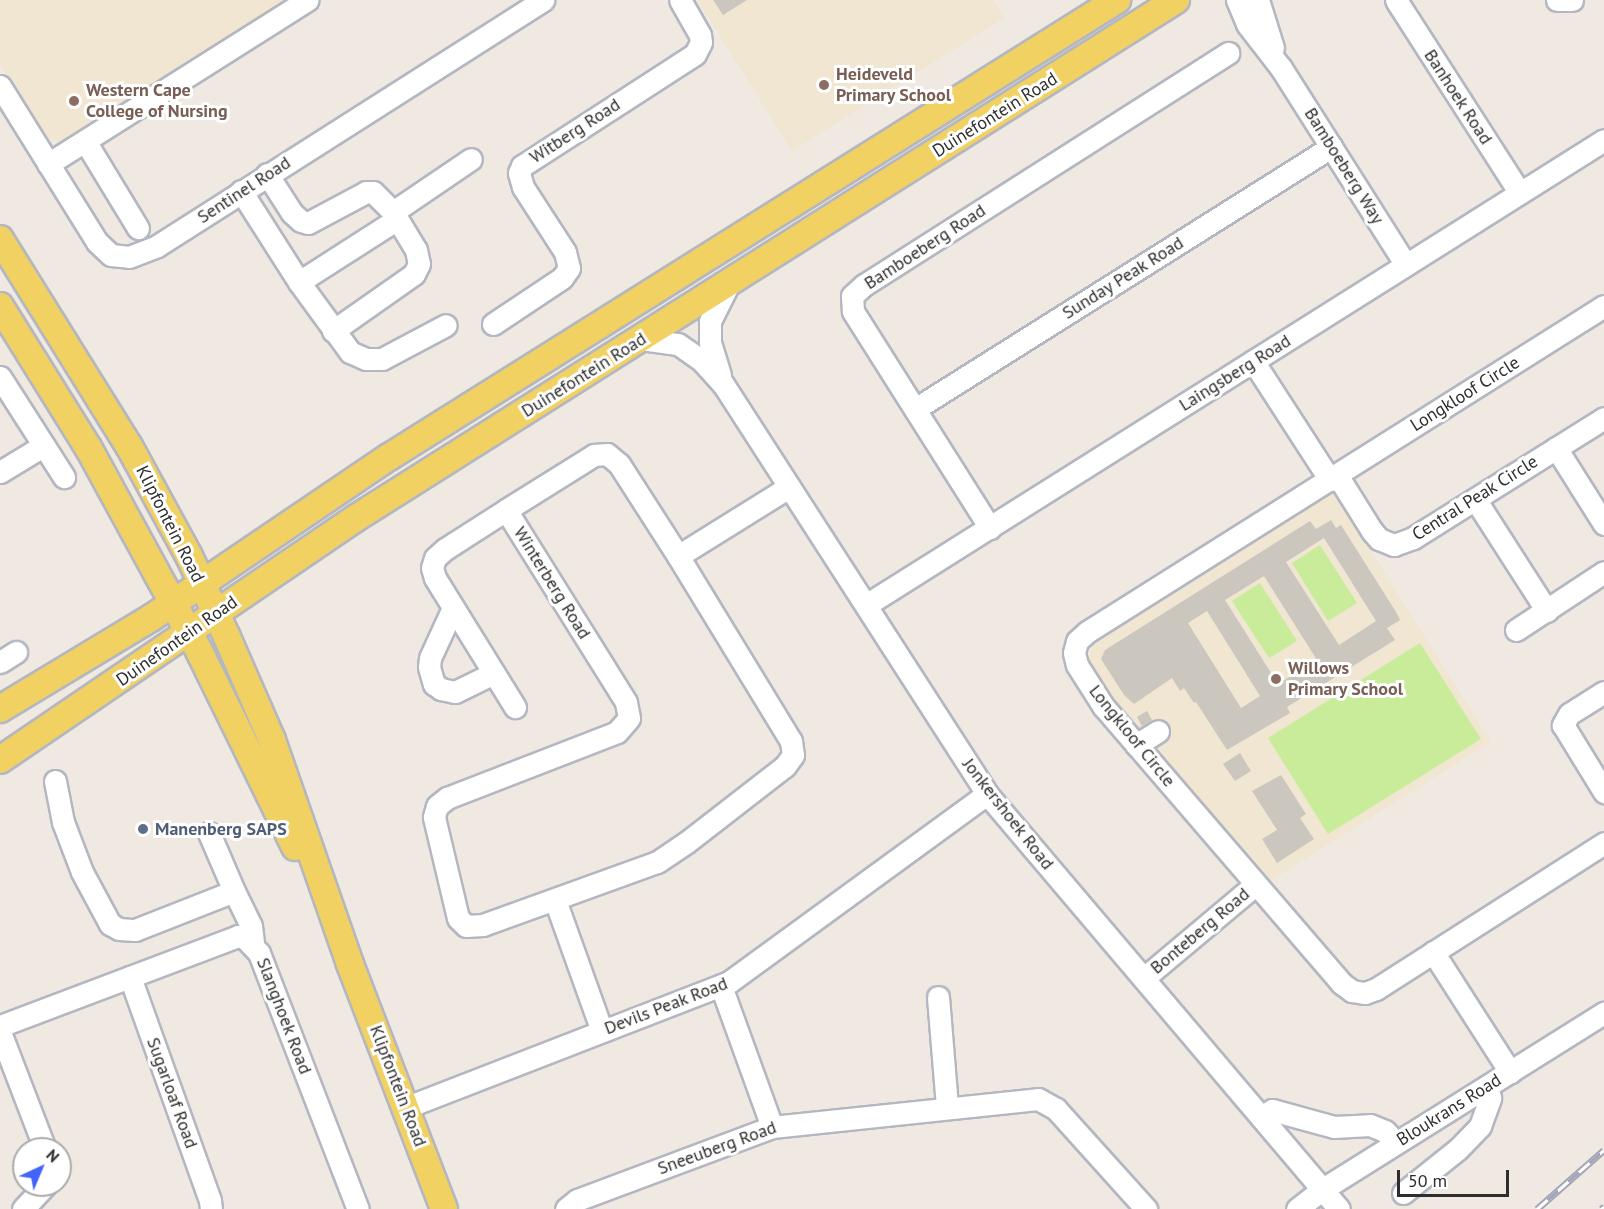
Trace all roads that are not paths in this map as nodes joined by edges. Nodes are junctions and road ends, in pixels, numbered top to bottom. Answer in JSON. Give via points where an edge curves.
{"nodes":[{"id":1,"x":308,"y":0,"type":"edge"},
{"id":2,"x":543,"y":0,"type":"edge"},
{"id":3,"x":680,"y":0,"type":"edge"},
{"id":4,"x":1117,"y":0,"type":"edge"},
{"id":5,"x":1176,"y":0,"type":"edge"},
{"id":6,"x":1237,"y":0,"type":"edge"},
{"id":7,"x":1258,"y":0,"type":"edge"},
{"id":8,"x":1396,"y":0,"type":"edge"},
{"id":9,"x":1557,"y":0,"type":"edge"},
{"id":10,"x":1572,"y":0,"type":"edge"},
{"id":11,"x":1228,"y":53,"type":"dead end"},
{"id":12,"x":1281,"y":68,"type":"junction"},
{"id":13,"x":0,"y":86,"type":"edge"},
{"id":14,"x":1604,"y":140,"type":"edge"},
{"id":15,"x":85,"y":141,"type":"junction"},
{"id":16,"x":1331,"y":147,"type":"junction"},
{"id":17,"x":471,"y":159,"type":"dead end"},
{"id":18,"x":48,"y":164,"type":"junction"},
{"id":19,"x":267,"y":174,"type":"junction"},
{"id":20,"x":242,"y":191,"type":"junction"},
{"id":21,"x":1520,"y":193,"type":"junction"},
{"id":22,"x":395,"y":216,"type":"junction"},
{"id":23,"x":301,"y":221,"type":"junction"},
{"id":24,"x":138,"y":228,"type":"dead end"},
{"id":25,"x":0,"y":238,"type":"edge"},
{"id":26,"x":279,"y":248,"type":"junction"},
{"id":27,"x":1406,"y":265,"type":"junction"},
{"id":28,"x":299,"y":282,"type":"junction"},
{"id":29,"x":729,"y":283,"type":"junction"},
{"id":30,"x":0,"y":306,"type":"edge"},
{"id":31,"x":1604,"y":306,"type":"edge"},
{"id":32,"x":493,"y":324,"type":"dead end"},
{"id":33,"x":446,"y":325,"type":"dead end"},
{"id":34,"x":333,"y":331,"type":"junction"},
{"id":35,"x":641,"y":339,"type":"junction"},
{"id":36,"x":1253,"y":361,"type":"junction"},
{"id":37,"x":0,"y":377,"type":"edge"},
{"id":38,"x":723,"y":384,"type":"junction"},
{"id":39,"x":915,"y":409,"type":"junction"},
{"id":40,"x":1604,"y":418,"type":"edge"},
{"id":41,"x":44,"y":446,"type":"junction"},
{"id":42,"x":1556,"y":448,"type":"junction"},
{"id":43,"x":0,"y":472,"type":"edge"},
{"id":44,"x":64,"y":477,"type":"dead end"},
{"id":45,"x":1333,"y":477,"type":"junction"},
{"id":46,"x":789,"y":487,"type":"junction"},
{"id":47,"x":1475,"y":499,"type":"junction"},
{"id":48,"x":506,"y":510,"type":"junction"},
{"id":49,"x":1604,"y":524,"type":"edge"},
{"id":50,"x":990,"y":528,"type":"junction"},
{"id":51,"x":678,"y":556,"type":"junction"},
{"id":52,"x":1604,"y":572,"type":"edge"},
{"id":53,"x":201,"y":583,"type":"junction"},
{"id":54,"x":171,"y":604,"type":"junction"},
{"id":55,"x":866,"y":605,"type":"junction"},
{"id":56,"x":453,"y":608,"type":"junction"},
{"id":57,"x":1547,"y":611,"type":"junction"},
{"id":58,"x":216,"y":614,"type":"junction"},
{"id":59,"x":1516,"y":630,"type":"dead end"},
{"id":60,"x":188,"y":632,"type":"junction"},
{"id":61,"x":494,"y":673,"type":"junction"},
{"id":62,"x":1604,"y":692,"type":"edge"},
{"id":63,"x":515,"y":707,"type":"dead end"},
{"id":64,"x":0,"y":709,"type":"edge"},
{"id":65,"x":1158,"y":731,"type":"dead end"},
{"id":66,"x":1136,"y":745,"type":"junction"},
{"id":67,"x":0,"y":760,"type":"edge"},
{"id":68,"x":55,"y":780,"type":"dead end"},
{"id":69,"x":1604,"y":792,"type":"edge"},
{"id":70,"x":987,"y":794,"type":"junction"},
{"id":71,"x":209,"y":833,"type":"dead end"},
{"id":72,"x":1604,"y":843,"type":"edge"},
{"id":73,"x":1256,"y":884,"type":"junction"},
{"id":74,"x":234,"y":891,"type":"junction"},
{"id":75,"x":555,"y":900,"type":"junction"},
{"id":76,"x":253,"y":943,"type":"junction"},
{"id":77,"x":1433,"y":952,"type":"junction"},
{"id":78,"x":350,"y":964,"type":"junction"},
{"id":79,"x":130,"y":977,"type":"junction"},
{"id":80,"x":1144,"y":978,"type":"junction"},
{"id":81,"x":721,"y":986,"type":"junction"},
{"id":82,"x":938,"y":997,"type":"dead end"},
{"id":83,"x":1604,"y":1013,"type":"edge"},
{"id":84,"x":0,"y":1026,"type":"edge"},
{"id":85,"x":602,"y":1030,"type":"junction"},
{"id":86,"x":0,"y":1032,"type":"edge"},
{"id":87,"x":1510,"y":1072,"type":"junction"},
{"id":88,"x":1487,"y":1086,"type":"junction"},
{"id":89,"x":407,"y":1107,"type":"junction"},
{"id":90,"x":947,"y":1107,"type":"junction"},
{"id":91,"x":1262,"y":1117,"type":"junction"},
{"id":92,"x":772,"y":1126,"type":"junction"},
{"id":93,"x":40,"y":1137,"type":"edge"},
{"id":94,"x":1396,"y":1143,"type":"junction"},
{"id":95,"x":1323,"y":1189,"type":"junction"},
{"id":96,"x":1403,"y":1193,"type":"dead end"},
{"id":97,"x":34,"y":1197,"type":"edge"},
{"id":98,"x":23,"y":1209,"type":"edge"},
{"id":99,"x":211,"y":1209,"type":"edge"},
{"id":100,"x":358,"y":1209,"type":"edge"},
{"id":101,"x":444,"y":1209,"type":"edge"},
{"id":102,"x":566,"y":1209,"type":"edge"},
{"id":103,"x":1146,"y":1209,"type":"edge"},
{"id":104,"x":1297,"y":1209,"type":"edge"},
{"id":105,"x":1339,"y":1209,"type":"edge"}],
"edges":[{"from":1,"to":15,"type":"street"},
{"from":2,"to":19,"type":"street","name":"Sentinel Road"},
{"from":3,"to":32,"type":"street","name":"Witberg Road","via":[[700,35],[695,54],[522,166],[519,173],[523,187],[565,252],[570,268],[562,278]]},
{"from":4,"to":53,"type":"main road","name":"Duinefontein Road","via":[[439,425]]},
{"from":5,"to":29,"type":"main road","name":"Duinefontein Road"},
{"from":6,"to":12,"type":"street","name":"Bamboeberg Way","via":[[1255,36]]},
{"from":7,"to":12,"type":"street","name":"Bamboeberg Way"},
{"from":8,"to":21,"type":"street","name":"Banhoek Road"},
{"from":9,"to":10,"type":"street"},
{"from":11,"to":39,"type":"street","name":"Bamboeberg Road","via":[[855,292],[853,311]]},
{"from":12,"to":16,"type":"street","name":"Bamboeberg Way"},
{"from":13,"to":18,"type":"street","name":"Sentinel Road"},
{"from":14,"to":21,"type":"street","name":"Laingsberg Road"},
{"from":15,"to":18,"type":"street"},
{"from":15,"to":24,"type":"street"},
{"from":16,"to":27,"type":"street","name":"Bamboeberg Way"},
{"from":16,"to":39,"type":"street","name":"Sunday Peak Road"},
{"from":17,"to":22,"type":"street"},
{"from":18,"to":20,"type":"street","name":"Sentinel Road","via":[[97,242],[117,257],[145,253]]},
{"from":19,"to":20,"type":"street","name":"Sentinel Road"},
{"from":19,"to":23,"type":"street"},
{"from":20,"to":26,"type":"street"},
{"from":21,"to":27,"type":"street","name":"Laingsberg Road"},
{"from":22,"to":23,"type":"street","via":[[378,195],[366,192],[314,222]]},
{"from":22,"to":28,"type":"street"},
{"from":22,"to":34,"type":"street","via":[[416,250],[418,269]]},
{"from":23,"to":26,"type":"street"},
{"from":25,"to":53,"type":"main road","name":"Klipfontein Road","via":[[129,446]]},
{"from":26,"to":28,"type":"street"},
{"from":27,"to":36,"type":"street","name":"Laingsberg Road"},
{"from":28,"to":34,"type":"street"},
{"from":29,"to":35,"type":"main road","name":"Duinefontein Road"},
{"from":29,"to":38,"type":"street","name":"Jonkershoek Road","via":[[710,321],[709,336]]},
{"from":30,"to":54,"type":"main road","name":"Klipfontein Road","via":[[89,449]]},
{"from":31,"to":45,"type":"street","name":"Longkloof Circle"},
{"from":33,"to":34,"type":"street","via":[[382,359],[366,359],[350,352]]},
{"from":35,"to":38,"type":"street","name":"Jonkershoek Road","via":[[678,344],[702,361]]},
{"from":35,"to":58,"type":"main road","name":"Duinefontein Road","via":[[356,518]]},
{"from":36,"to":45,"type":"street"},
{"from":36,"to":50,"type":"street","name":"Laingsberg Road"},
{"from":37,"to":41,"type":"street"},
{"from":38,"to":46,"type":"street","name":"Jonkershoek Road"},
{"from":39,"to":50,"type":"street","name":"Bamboeberg Road"},
{"from":40,"to":42,"type":"street","name":"Central Peak Circle"},
{"from":41,"to":43,"type":"street"},
{"from":41,"to":44,"type":"street"},
{"from":42,"to":47,"type":"street","name":"Central Peak Circle"},
{"from":42,"to":49,"type":"street"},
{"from":45,"to":47,"type":"street","name":"Central Peak Circle","via":[[1378,539],[1394,545],[1413,538]]},
{"from":45,"to":66,"type":"street","name":"Longkloof Circle","via":[[1077,641],[1077,664],[1103,706]]},
{"from":46,"to":51,"type":"street"},
{"from":46,"to":55,"type":"street","name":"Jonkershoek Road"},
{"from":47,"to":57,"type":"street"},
{"from":48,"to":51,"type":"street","name":"Winterberg Road","via":[[594,455],[607,454],[619,465]]},
{"from":48,"to":56,"type":"street","via":[[445,549],[432,562],[435,578]]},
{"from":48,"to":75,"type":"street","name":"Winterberg Road","via":[[626,702],[629,718],[617,732],[447,798],[437,806],[434,817],[458,918],[464,924],[483,925]]},
{"from":50,"to":55,"type":"street","name":"Laingsberg Road"},
{"from":51,"to":75,"type":"street","name":"Winterberg Road","via":[[791,741],[793,755],[785,766],[657,862]]},
{"from":52,"to":57,"type":"street"},
{"from":53,"to":54,"type":"main road","name":"Duinefontein Road"},
{"from":53,"to":58,"type":"main road","name":"Klipfontein Road"},
{"from":54,"to":60,"type":"main road","name":"Klipfontein Road"},
{"from":54,"to":64,"type":"main road","name":"Duinefontein Road"},
{"from":55,"to":70,"type":"street","name":"Jonkershoek Road"},
{"from":56,"to":61,"type":"street"},
{"from":56,"to":61,"type":"street","via":[[430,658],[434,684],[455,692]]},
{"from":57,"to":59,"type":"street"},
{"from":58,"to":60,"type":"main road","name":"Duinefontein Road"},
{"from":58,"to":78,"type":"main road","name":"Klipfontein Road","via":[[276,751]]},
{"from":60,"to":67,"type":"main road","name":"Duinefontein Road"},
{"from":60,"to":78,"type":"main road","name":"Klipfontein Road"},
{"from":61,"to":63,"type":"street"},
{"from":62,"to":69,"type":"street","via":[[1569,714],[1563,725]]},
{"from":65,"to":66,"type":"street"},
{"from":66,"to":73,"type":"street","name":"Longkloof Circle"},
{"from":68,"to":74,"type":"street","via":[[63,822],[78,862],[110,924],[135,930]]},
{"from":70,"to":80,"type":"street","name":"Jonkershoek Road"},
{"from":70,"to":81,"type":"street","name":"Devils Peak Road","via":[[739,977]]},
{"from":71,"to":74,"type":"street"},
{"from":72,"to":77,"type":"street","name":"Longkloof Circle"},
{"from":73,"to":77,"type":"street","name":"Longkloof Circle","via":[[1352,991],[1365,993],[1376,989]]},
{"from":73,"to":80,"type":"street","name":"Bonteberg Road"},
{"from":74,"to":76,"type":"street","via":[[251,926]]},
{"from":75,"to":85,"type":"street"},
{"from":76,"to":79,"type":"street","name":"Slanghoek Road","via":[[238,936]]},
{"from":76,"to":100,"type":"street","name":"Slanghoek Road"},
{"from":77,"to":87,"type":"street"},
{"from":78,"to":89,"type":"main road","name":"Klipfontein Road"},
{"from":79,"to":84,"type":"street","name":"Slanghoek Road"},
{"from":79,"to":99,"type":"street","name":"Sugarloaf Road"},
{"from":80,"to":91,"type":"street","name":"Jonkershoek Road"},
{"from":81,"to":85,"type":"street","name":"Devils Peak Road"},
{"from":81,"to":92,"type":"street"},
{"from":82,"to":90,"type":"street"},
{"from":83,"to":87,"type":"street","name":"Bloukrans Road"},
{"from":85,"to":89,"type":"street","name":"Devils Peak Road"},
{"from":86,"to":93,"type":"street"},
{"from":87,"to":88,"type":"street","name":"Bloukrans Road"},
{"from":88,"to":94,"type":"street","name":"Bloukrans Road"},
{"from":88,"to":96,"type":"street","via":[[1490,1098],[1480,1126]]},
{"from":89,"to":101,"type":"main road","name":"Klipfontein Road"},
{"from":90,"to":92,"type":"street","name":"Sneeuberg Road"},
{"from":90,"to":103,"type":"street","name":"Sneeuberg Road","via":[[1046,1101]]},
{"from":91,"to":94,"type":"street","via":[[1272,1110],[1334,1127],[1370,1125],[1385,1131]]},
{"from":91,"to":95,"type":"street","name":"Jonkershoek Road"},
{"from":92,"to":102,"type":"street","name":"Sneeuberg Road","via":[[577,1200]]},
{"from":94,"to":95,"type":"street","name":"Bloukrans Road"},
{"from":95,"to":104,"type":"street","name":"Bloukrans Road"},
{"from":95,"to":105,"type":"street","name":"Jonkershoek Road"},
{"from":97,"to":98,"type":"street"}]}
